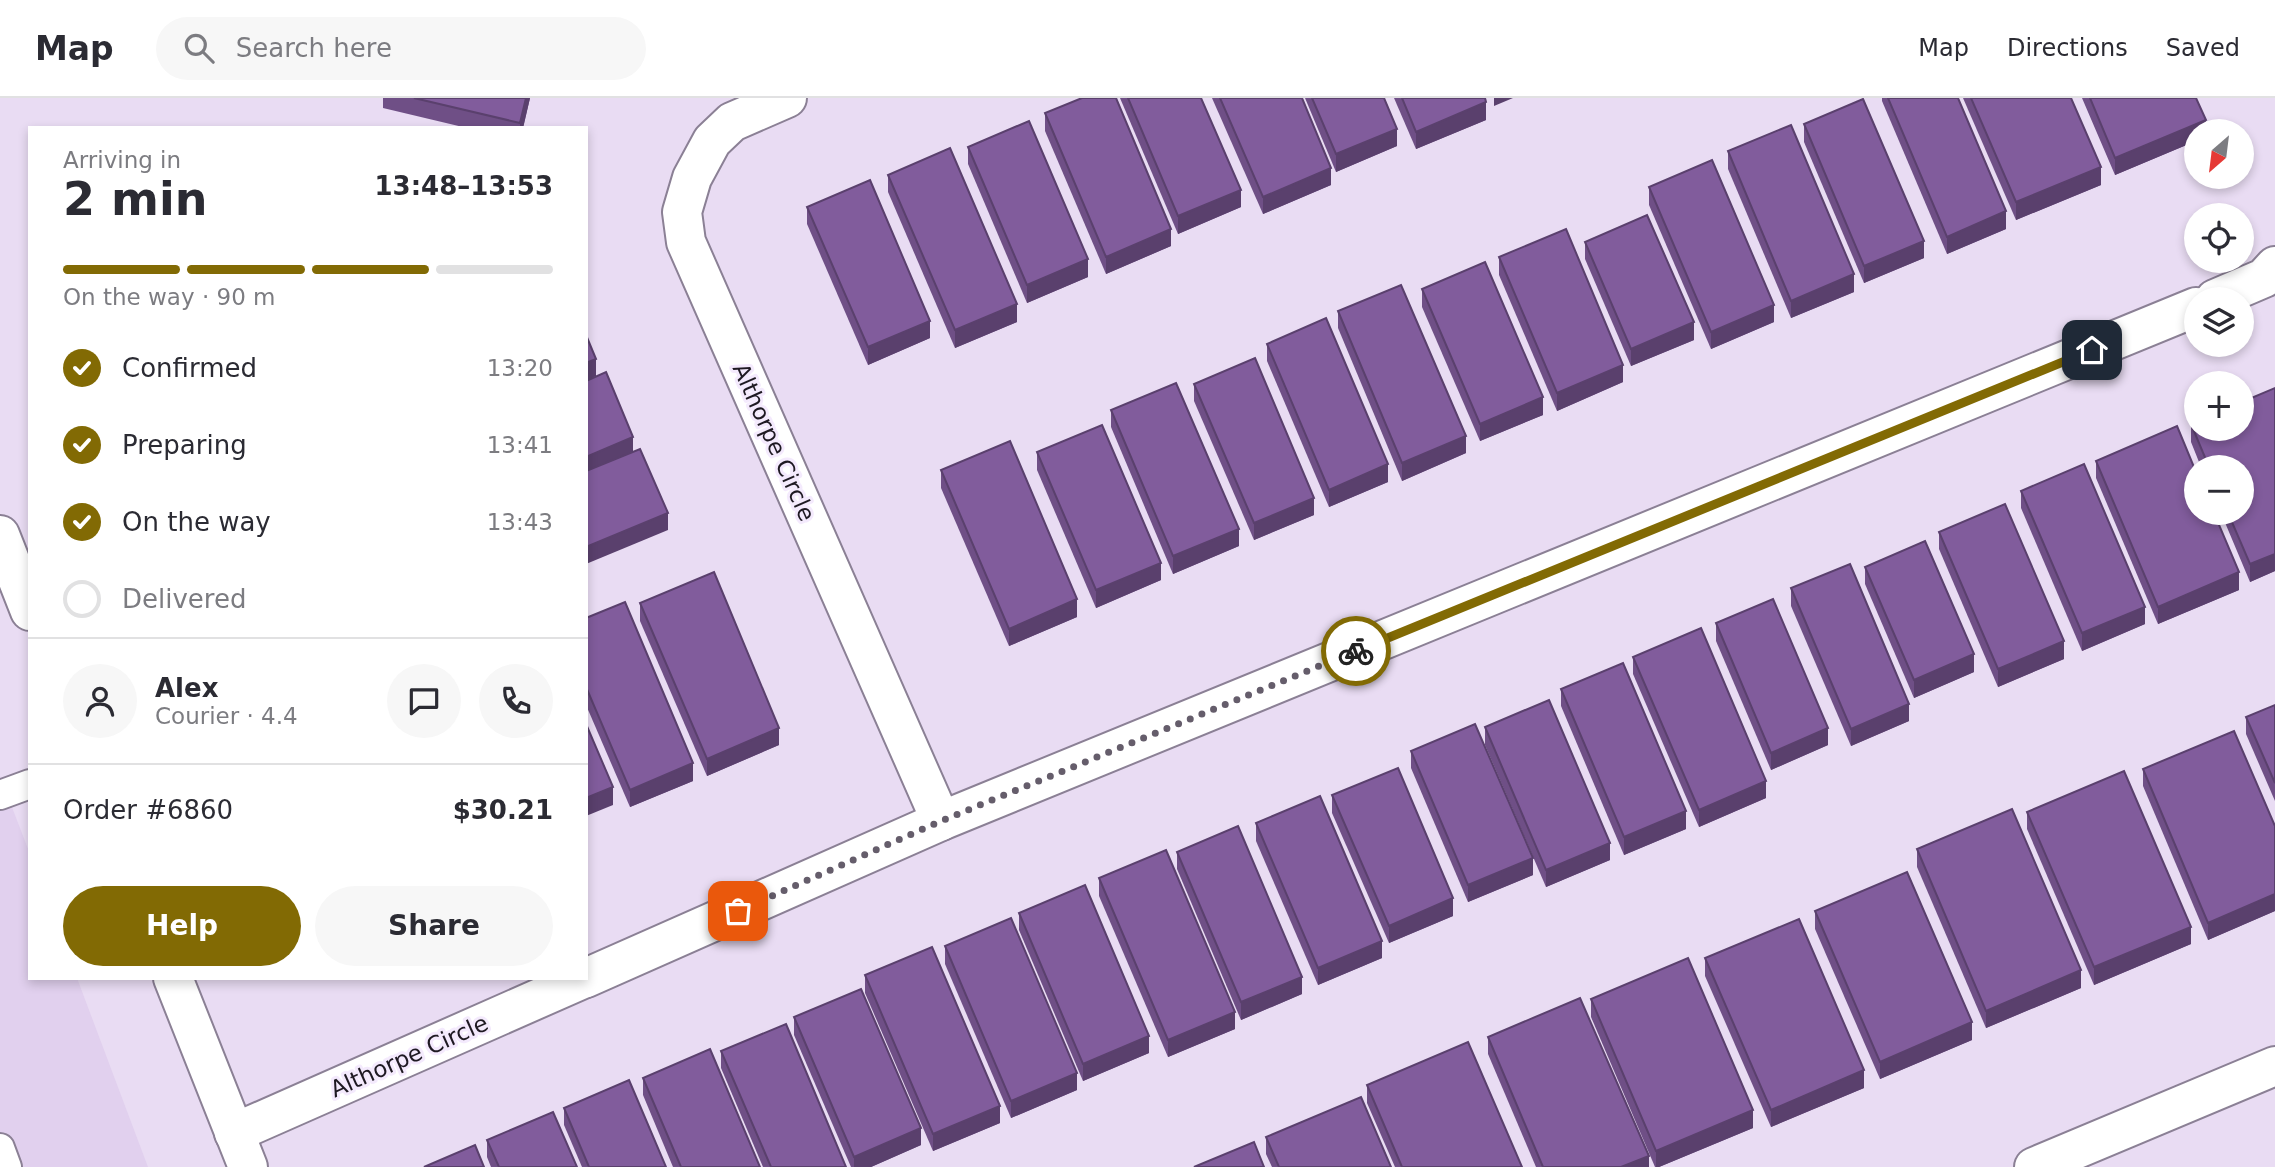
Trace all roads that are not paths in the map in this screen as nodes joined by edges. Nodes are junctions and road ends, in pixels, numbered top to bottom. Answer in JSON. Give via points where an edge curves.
{"nodes":[{"id":1,"x":787,"y":98,"type":"edge"},
{"id":2,"x":2275,"y":266,"type":"edge"},
{"id":3,"x":2243,"y":287,"type":"edge"},
{"id":4,"x":2184,"y":312,"type":"edge"},
{"id":5,"x":0,"y":535,"type":"edge"},
{"id":6,"x":28,"y":606,"type":"edge"},
{"id":7,"x":28,"y":785,"type":"edge"},
{"id":8,"x":0,"y":795,"type":"edge"},
{"id":9,"x":941,"y":821,"type":"junction"},
{"id":10,"x":588,"y":977,"type":"edge"},
{"id":11,"x":174,"y":980,"type":"edge"},
{"id":12,"x":582,"y":980,"type":"edge"},
{"id":13,"x":2275,"y":1066,"type":"edge"},
{"id":14,"x":0,"y":1148,"type":"edge"},
{"id":15,"x":241,"y":1150,"type":"edge"},
{"id":16,"x":7,"y":1167,"type":"edge"},
{"id":17,"x":2034,"y":1167,"type":"edge"}],
"edges":[{"from":1,"to":9,"type":"street","name":"Althorpe Circle","via":[[732,122],[712,141],[692,178],[682,212],[686,242]]},
{"from":2,"to":3,"type":"street","via":[[2264,278]]},
{"from":4,"to":9,"type":"street","name":"Althorpe Circle"},
{"from":5,"to":6,"type":"street"},
{"from":7,"to":8,"type":"lane"},
{"from":9,"to":10,"type":"street","name":"Althorpe Circle"},
{"from":11,"to":15,"type":"street"},
{"from":12,"to":15,"type":"street","name":"Althorpe Circle"},
{"from":13,"to":17,"type":"street"},
{"from":14,"to":16,"type":"lane"}]}
